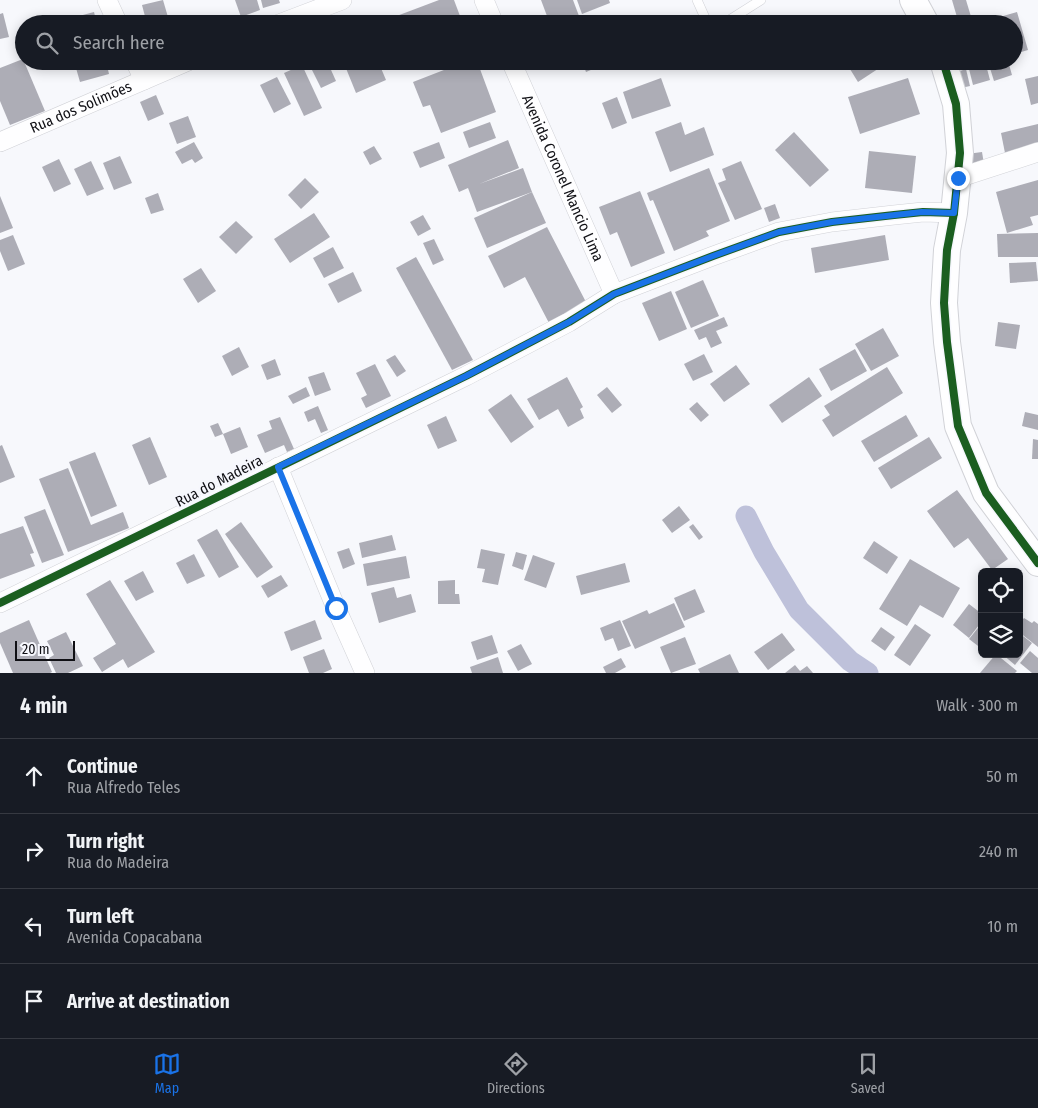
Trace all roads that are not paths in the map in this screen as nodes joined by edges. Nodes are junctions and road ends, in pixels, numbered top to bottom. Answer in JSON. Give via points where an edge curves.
{"nodes":[{"id":1,"x":107,"y":0,"type":"edge"},
{"id":2,"x":342,"y":0,"type":"edge"},
{"id":3,"x":484,"y":0,"type":"edge"},
{"id":4,"x":697,"y":0,"type":"edge"},
{"id":5,"x":761,"y":0,"type":"edge"},
{"id":6,"x":913,"y":0,"type":"edge"},
{"id":7,"x":114,"y":15,"type":"edge"},
{"id":8,"x":303,"y":15,"type":"edge"},
{"id":9,"x":490,"y":15,"type":"edge"},
{"id":10,"x":704,"y":15,"type":"edge"},
{"id":11,"x":737,"y":15,"type":"edge"},
{"id":12,"x":921,"y":15,"type":"edge"},
{"id":13,"x":140,"y":70,"type":"edge"},
{"id":14,"x":167,"y":70,"type":"edge"},
{"id":15,"x":515,"y":70,"type":"edge"},
{"id":16,"x":946,"y":70,"type":"edge"},
{"id":17,"x":144,"y":80,"type":"junction"},
{"id":18,"x":0,"y":142,"type":"edge"},
{"id":19,"x":1038,"y":152,"type":"edge"},
{"id":20,"x":958,"y":178,"type":"junction"},
{"id":21,"x":954,"y":213,"type":"junction"},
{"id":22,"x":614,"y":294,"type":"junction"},
{"id":23,"x":278,"y":467,"type":"junction"},
{"id":24,"x":1038,"y":563,"type":"edge"},
{"id":25,"x":0,"y":603,"type":"edge"},
{"id":26,"x":365,"y":673,"type":"edge"}],
"edges":[{"from":1,"to":7,"type":"street"},
{"from":2,"to":8,"type":"street"},
{"from":3,"to":9,"type":"street"},
{"from":4,"to":10,"type":"lane"},
{"from":5,"to":11,"type":"lane"},
{"from":6,"to":12,"type":"street"},
{"from":13,"to":17,"type":"street"},
{"from":14,"to":17,"type":"street","name":"Rua dos Solimões"},
{"from":15,"to":22,"type":"street","name":"Avenida Coronel Mancio Lima"},
{"from":16,"to":20,"type":"street","via":[[956,104],[960,153]]},
{"from":17,"to":18,"type":"street","name":"Rua dos Solimões"},
{"from":19,"to":20,"type":"street"},
{"from":20,"to":21,"type":"street"},
{"from":21,"to":22,"type":"street","name":"Rua do Madeira","via":[[894,214],[779,232]]},
{"from":21,"to":24,"type":"street","via":[[944,303],[958,426],[986,493]]},
{"from":22,"to":23,"type":"street","name":"Rua do Madeira","via":[[569,322],[466,376]]},
{"from":23,"to":25,"type":"street","name":"Rua do Madeira"},
{"from":23,"to":26,"type":"street"}]}
